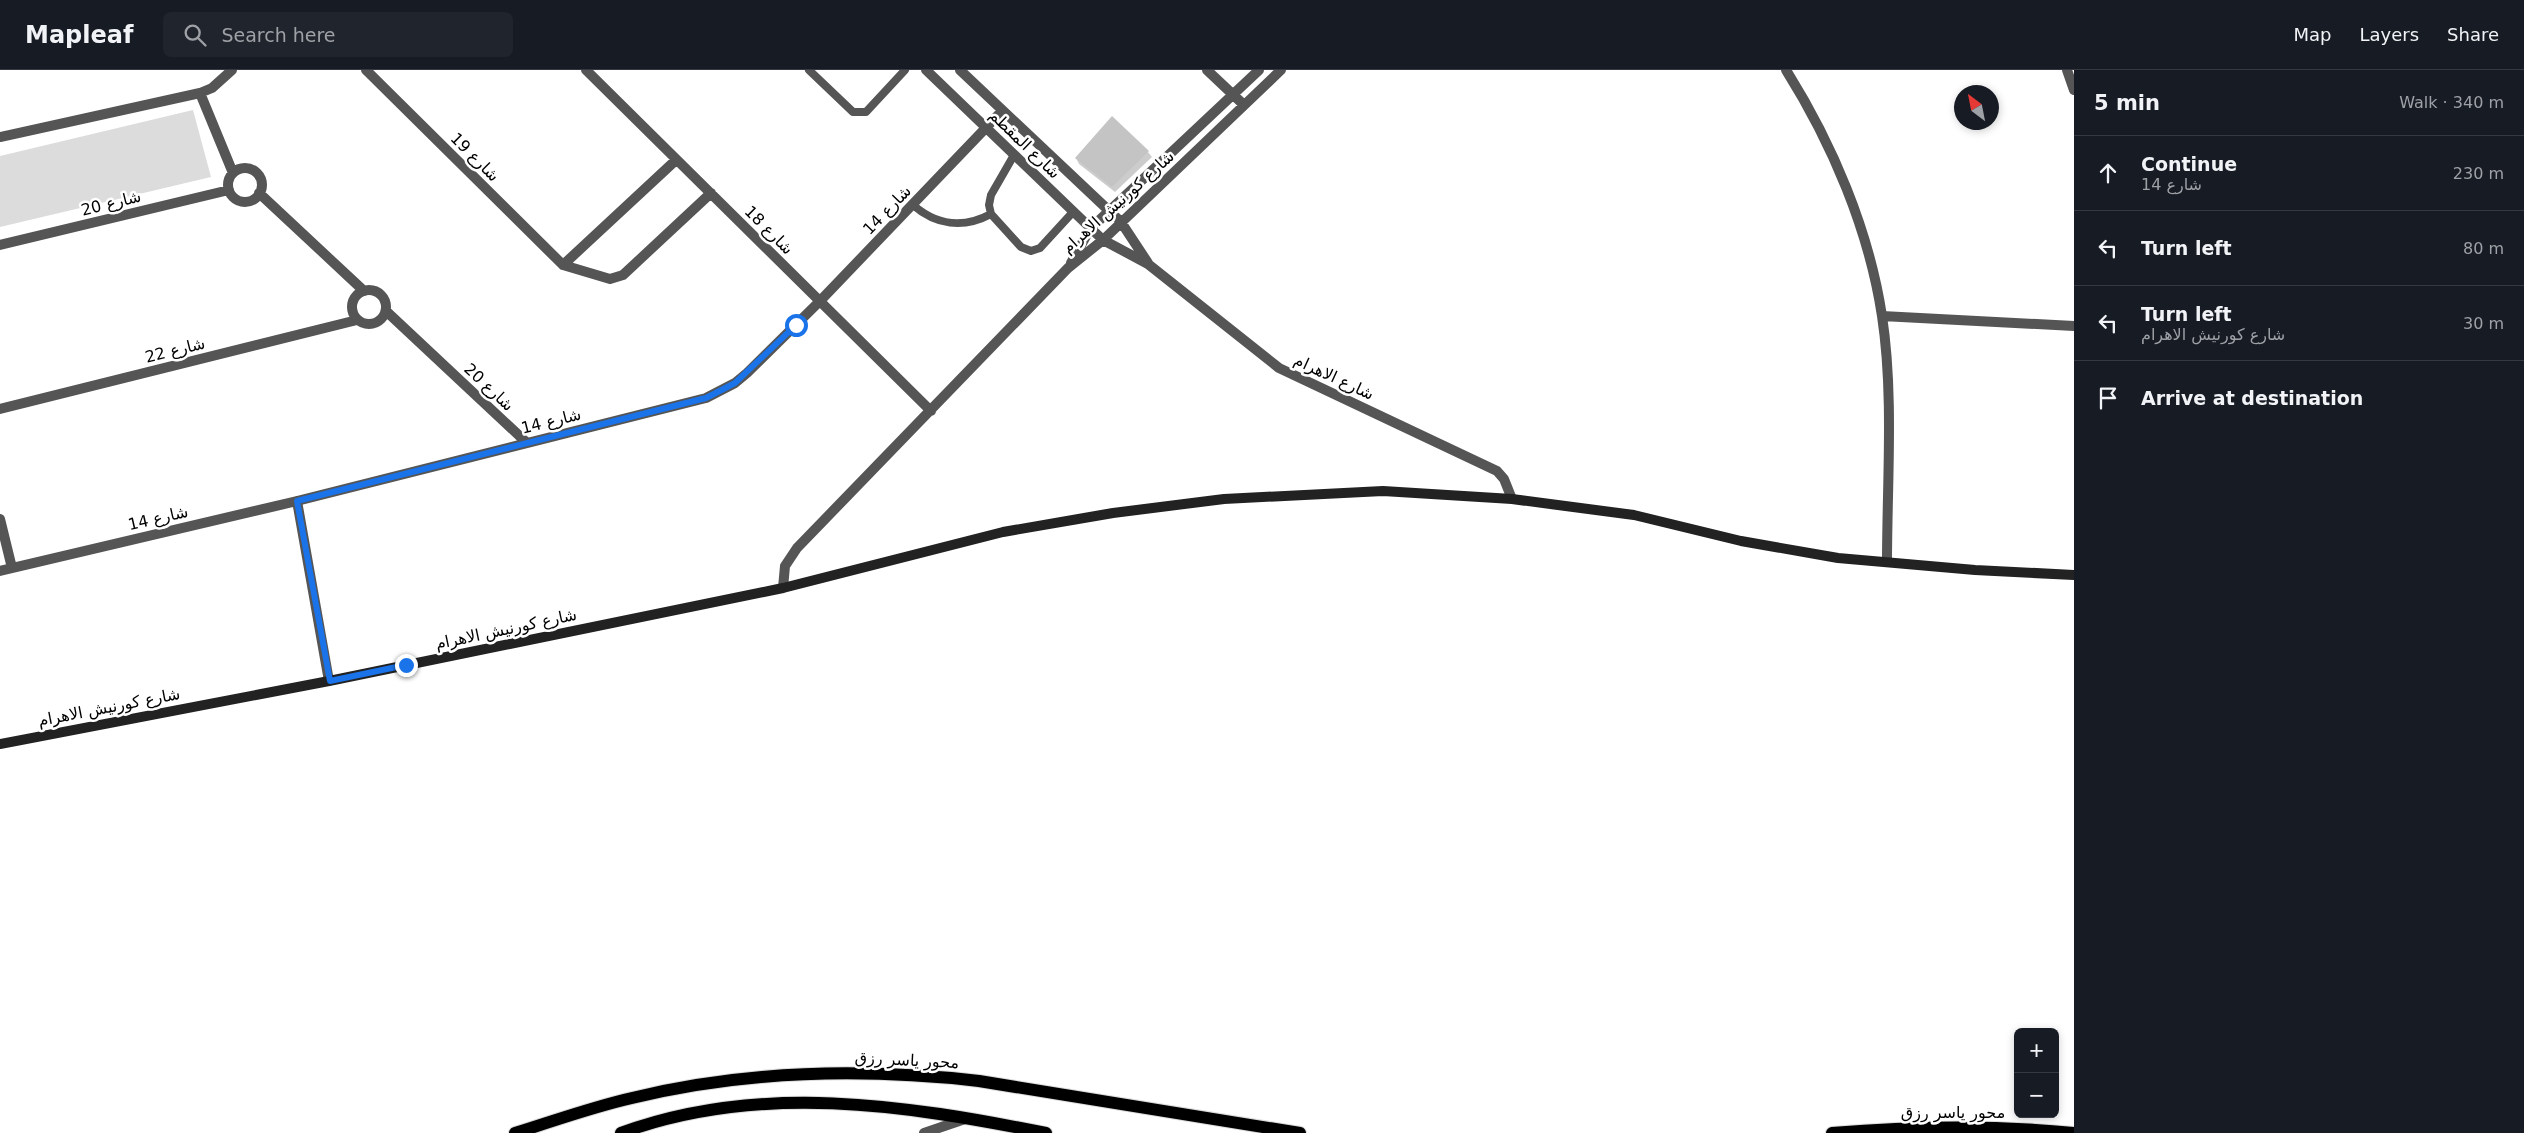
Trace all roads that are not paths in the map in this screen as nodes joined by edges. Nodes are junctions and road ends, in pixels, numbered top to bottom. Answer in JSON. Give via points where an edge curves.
{"nodes":[{"id":1,"x":232,"y":70,"type":"edge"},
{"id":2,"x":366,"y":70,"type":"edge"},
{"id":3,"x":586,"y":70,"type":"edge"},
{"id":4,"x":808,"y":70,"type":"edge"},
{"id":5,"x":906,"y":70,"type":"edge"},
{"id":6,"x":926,"y":70,"type":"edge"},
{"id":7,"x":960,"y":70,"type":"edge"},
{"id":8,"x":1207,"y":70,"type":"edge"},
{"id":9,"x":1259,"y":70,"type":"edge"},
{"id":10,"x":1281,"y":70,"type":"edge"},
{"id":11,"x":1786,"y":70,"type":"edge"},
{"id":12,"x":2066,"y":70,"type":"edge"},
{"id":13,"x":2074,"y":90,"type":"edge"},
{"id":14,"x":200,"y":93,"type":"junction"},
{"id":15,"x":1233,"y":95,"type":"junction"},
{"id":16,"x":1244,"y":105,"type":"junction"},
{"id":17,"x":1002,"y":111,"type":"junction"},
{"id":18,"x":986,"y":128,"type":"junction"},
{"id":19,"x":0,"y":137,"type":"edge"},
{"id":20,"x":1014,"y":155,"type":"junction"},
{"id":21,"x":676,"y":160,"type":"junction"},
{"id":22,"x":233,"y":173,"type":"junction"},
{"id":23,"x":229,"y":190,"type":"junction"},
{"id":24,"x":259,"y":193,"type":"junction"},
{"id":25,"x":711,"y":193,"type":"junction"},
{"id":26,"x":913,"y":204,"type":"junction"},
{"id":27,"x":1108,"y":210,"type":"junction"},
{"id":28,"x":1073,"y":212,"type":"junction"},
{"id":29,"x":991,"y":214,"type":"junction"},
{"id":30,"x":1121,"y":222,"type":"junction"},
{"id":31,"x":1090,"y":229,"type":"junction"},
{"id":32,"x":1103,"y":240,"type":"junction"},
{"id":33,"x":0,"y":245,"type":"edge"},
{"id":34,"x":1148,"y":264,"type":"junction"},
{"id":35,"x":563,"y":265,"type":"junction"},
{"id":36,"x":1068,"y":268,"type":"junction"},
{"id":37,"x":364,"y":291,"type":"junction"},
{"id":38,"x":820,"y":301,"type":"junction"},
{"id":39,"x":386,"y":311,"type":"junction"},
{"id":40,"x":1882,"y":316,"type":"junction"},
{"id":41,"x":357,"y":320,"type":"junction"},
{"id":42,"x":2074,"y":326,"type":"edge"},
{"id":43,"x":0,"y":409,"type":"edge"},
{"id":44,"x":931,"y":411,"type":"junction"},
{"id":45,"x":527,"y":443,"type":"junction"},
{"id":46,"x":1512,"y":499,"type":"junction"},
{"id":47,"x":297,"y":501,"type":"junction"},
{"id":48,"x":0,"y":518,"type":"edge"},
{"id":49,"x":1887,"y":562,"type":"junction"},
{"id":50,"x":12,"y":568,"type":"junction"},
{"id":51,"x":0,"y":571,"type":"edge"},
{"id":52,"x":2074,"y":575,"type":"edge"},
{"id":53,"x":783,"y":588,"type":"junction"},
{"id":54,"x":330,"y":681,"type":"junction"},
{"id":55,"x":0,"y":744,"type":"edge"},
{"id":56,"x":968,"y":1118,"type":"junction"},
{"id":57,"x":1894,"y":1130,"type":"edge"},
{"id":58,"x":2074,"y":1132,"type":"edge"},
{"id":59,"x":515,"y":1133,"type":"edge"},
{"id":60,"x":621,"y":1133,"type":"edge"},
{"id":61,"x":924,"y":1133,"type":"edge"},
{"id":62,"x":1046,"y":1133,"type":"edge"},
{"id":63,"x":1300,"y":1133,"type":"edge"},
{"id":64,"x":1832,"y":1133,"type":"edge"}],
"edges":[{"from":1,"to":14,"type":"street","via":[[212,88]]},
{"from":2,"to":35,"type":"street","name":"شارع 19"},
{"from":3,"to":21,"type":"street","name":"شارع 18"},
{"from":4,"to":5,"type":"lane","via":[[859,114],[866,112]]},
{"from":6,"to":18,"type":"street","name":"شارع المقطم"},
{"from":7,"to":17,"type":"street","name":"شارع المقطم"},
{"from":8,"to":15,"type":"street"},
{"from":9,"to":15,"type":"street","name":"شارع كورنيش الاهرام"},
{"from":10,"to":16,"type":"street","name":"شارع كورنيش الاهرام"},
{"from":11,"to":40,"type":"street","via":[[1821,132],[1844,185],[1866,247]]},
{"from":12,"to":13,"type":"street"},
{"from":14,"to":19,"type":"street"},
{"from":14,"to":22,"type":"street"},
{"from":15,"to":16,"type":"street"},
{"from":15,"to":27,"type":"street","name":"شارع كورنيش الاهرام"},
{"from":16,"to":30,"type":"street","name":"شارع كورنيش الاهرام"},
{"from":17,"to":18,"type":"street","name":"شارع 14"},
{"from":17,"to":27,"type":"street","name":"شارع المقطم"},
{"from":18,"to":20,"type":"street","name":"شارع المقطم"},
{"from":18,"to":26,"type":"street","name":"شارع 14"},
{"from":20,"to":28,"type":"street","name":"شارع المقطم"},
{"from":20,"to":29,"type":"lane","via":[[991,195]]},
{"from":21,"to":25,"type":"street","name":"شارع 18"},
{"from":21,"to":35,"type":"street"},
{"from":22,"to":23,"type":"street"},
{"from":22,"to":24,"type":"street","via":[[245,168],[257,173],[261,181]]},
{"from":23,"to":24,"type":"street","via":[[236,200],[245,202],[253,200]]},
{"from":23,"to":33,"type":"street","name":"شارع 20"},
{"from":24,"to":37,"type":"street"},
{"from":25,"to":35,"type":"street","name":"شارع 19","via":[[623,275],[610,279]]},
{"from":25,"to":38,"type":"street","name":"شارع 18"},
{"from":26,"to":29,"type":"lane","via":[[930,217],[950,223],[971,222]]},
{"from":26,"to":38,"type":"street","name":"شارع 14"},
{"from":27,"to":30,"type":"street","name":"شارع المقطم"},
{"from":27,"to":31,"type":"street","name":"شارع كورنيش الاهرام"},
{"from":28,"to":29,"type":"lane","via":[[1040,248],[1031,251],[1022,247]]},
{"from":28,"to":31,"type":"street","name":"شارع المقطم"},
{"from":30,"to":32,"type":"street","name":"شارع كورنيش الاهرام"},
{"from":30,"to":34,"type":"street","name":"شارع الاهرام"},
{"from":31,"to":32,"type":"street","name":"شارع المقطم"},
{"from":31,"to":36,"type":"street","name":"شارع كورنيش الاهرام"},
{"from":32,"to":34,"type":"street","name":"شارع الاهرام"},
{"from":32,"to":36,"type":"street","name":"شارع كورنيش الاهرام"},
{"from":34,"to":46,"type":"street","name":"شارع الاهرام","via":[[1279,368],[1487,466],[1504,479]]},
{"from":36,"to":44,"type":"street"},
{"from":37,"to":39,"type":"street","via":[[379,293],[386,301]]},
{"from":37,"to":41,"type":"street","via":[[352,306]]},
{"from":38,"to":44,"type":"street","name":"شارع 18"},
{"from":38,"to":45,"type":"street","name":"شارع 14","via":[[747,373],[721,391],[706,398]]},
{"from":39,"to":41,"type":"street","via":[[377,323],[366,324]]},
{"from":39,"to":45,"type":"street","name":"شارع 20"},
{"from":40,"to":42,"type":"street"},
{"from":40,"to":49,"type":"street","via":[[1887,384]]},
{"from":41,"to":43,"type":"street","name":"شارع 22"},
{"from":44,"to":53,"type":"street","via":[[790,556],[785,566]]},
{"from":45,"to":47,"type":"street","name":"شارع 14"},
{"from":46,"to":49,"type":"street","name":"شارع كورنيش الاهرام","via":[[1604,510],[1789,550]]},
{"from":46,"to":53,"type":"street","name":"شارع كورنيش الاهرام","via":[[1383,490],[1169,505],[1003,532]]},
{"from":47,"to":50,"type":"street","name":"شارع 14"},
{"from":47,"to":54,"type":"street"},
{"from":48,"to":50,"type":"street"},
{"from":49,"to":52,"type":"street","name":"شارع كورنيش الاهرام"},
{"from":50,"to":51,"type":"street","name":"شارع 14"},
{"from":53,"to":54,"type":"street","name":"شارع كورنيش الاهرام"},
{"from":54,"to":55,"type":"street","name":"شارع كورنيش الاهرام"},
{"from":56,"to":60,"type":"main road","via":[[908,1109],[770,1102],[723,1106]]},
{"from":56,"to":61,"type":"street"},
{"from":56,"to":62,"type":"main road"},
{"from":57,"to":58,"type":"main road","name":"محور ياسر رزق","via":[[2001,1128]]},
{"from":57,"to":64,"type":"main road","name":"محور ياسر رزق"},
{"from":59,"to":63,"type":"main road","name":"محور ياسر رزق","via":[[631,1098],[675,1089],[762,1076],[850,1072],[980,1081]]}]}
